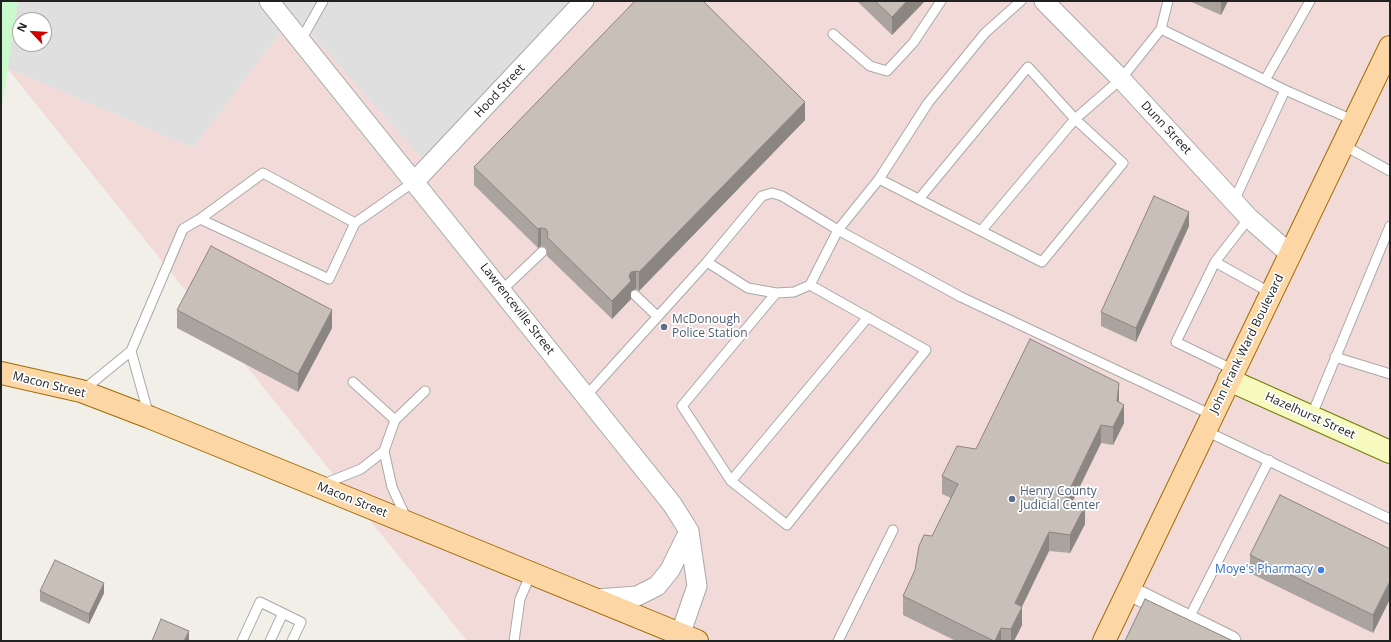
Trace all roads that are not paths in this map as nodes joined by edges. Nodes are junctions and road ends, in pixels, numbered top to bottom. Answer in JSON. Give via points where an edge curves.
{"nodes":[{"id":1,"x":269,"y":1,"type":"edge"},
{"id":2,"x":323,"y":1,"type":"edge"},
{"id":3,"x":584,"y":1,"type":"edge"},
{"id":4,"x":941,"y":1,"type":"edge"},
{"id":5,"x":1021,"y":1,"type":"edge"},
{"id":6,"x":1044,"y":1,"type":"edge"},
{"id":7,"x":1168,"y":1,"type":"edge"},
{"id":8,"x":1310,"y":1,"type":"edge"},
{"id":9,"x":1161,"y":29,"type":"junction"},
{"id":10,"x":833,"y":34,"type":"dead end"},
{"id":11,"x":301,"y":40,"type":"junction"},
{"id":12,"x":1390,"y":47,"type":"edge"},
{"id":13,"x":1121,"y":79,"type":"junction"},
{"id":14,"x":1265,"y":80,"type":"junction"},
{"id":15,"x":1285,"y":90,"type":"junction"},
{"id":16,"x":1075,"y":119,"type":"junction"},
{"id":17,"x":1355,"y":122,"type":"junction"},
{"id":18,"x":1343,"y":145,"type":"junction"},
{"id":19,"x":1390,"y":171,"type":"edge"},
{"id":20,"x":879,"y":179,"type":"junction"},
{"id":21,"x":415,"y":181,"type":"junction"},
{"id":22,"x":919,"y":199,"type":"junction"},
{"id":23,"x":1234,"y":201,"type":"junction"},
{"id":24,"x":1249,"y":218,"type":"junction"},
{"id":25,"x":200,"y":219,"type":"junction"},
{"id":26,"x":355,"y":223,"type":"junction"},
{"id":27,"x":1390,"y":226,"type":"edge"},
{"id":28,"x":838,"y":230,"type":"junction"},
{"id":29,"x":981,"y":231,"type":"junction"},
{"id":30,"x":542,"y":252,"type":"dead end"},
{"id":31,"x":1290,"y":254,"type":"junction"},
{"id":32,"x":707,"y":262,"type":"junction"},
{"id":33,"x":1215,"y":262,"type":"junction"},
{"id":34,"x":810,"y":285,"type":"junction"},
{"id":35,"x":502,"y":290,"type":"junction"},
{"id":36,"x":776,"y":293,"type":"junction"},
{"id":37,"x":1271,"y":294,"type":"junction"},
{"id":38,"x":636,"y":295,"type":"dead end"},
{"id":39,"x":657,"y":316,"type":"junction"},
{"id":40,"x":868,"y":317,"type":"junction"},
{"id":41,"x":131,"y":351,"type":"junction"},
{"id":42,"x":1335,"y":357,"type":"junction"},
{"id":43,"x":1,"y":373,"type":"edge"},
{"id":44,"x":1390,"y":374,"type":"edge"},
{"id":45,"x":1232,"y":375,"type":"junction"},
{"id":46,"x":353,"y":382,"type":"dead end"},
{"id":47,"x":81,"y":391,"type":"junction"},
{"id":48,"x":425,"y":391,"type":"dead end"},
{"id":49,"x":586,"y":396,"type":"junction"},
{"id":50,"x":149,"y":417,"type":"junction"},
{"id":51,"x":1311,"y":417,"type":"junction"},
{"id":52,"x":395,"y":420,"type":"junction"},
{"id":53,"x":1209,"y":423,"type":"junction"},
{"id":54,"x":384,"y":451,"type":"junction"},
{"id":55,"x":1390,"y":452,"type":"edge"},
{"id":56,"x":1269,"y":460,"type":"junction"},
{"id":57,"x":731,"y":481,"type":"junction"},
{"id":58,"x":317,"y":486,"type":"junction"},
{"id":59,"x":1390,"y":520,"type":"edge"},
{"id":60,"x":409,"y":523,"type":"junction"},
{"id":61,"x":893,"y":530,"type":"dead end"},
{"id":62,"x":689,"y":532,"type":"junction"},
{"id":63,"x":531,"y":573,"type":"junction"},
{"id":64,"x":1128,"y":590,"type":"junction"},
{"id":65,"x":596,"y":600,"type":"junction"},
{"id":66,"x":283,"y":613,"type":"junction"},
{"id":67,"x":1188,"y":620,"type":"junction"},
{"id":68,"x":686,"y":638,"type":"edge"},
{"id":69,"x":242,"y":641,"type":"edge"},
{"id":70,"x":270,"y":641,"type":"edge"},
{"id":71,"x":292,"y":641,"type":"edge"},
{"id":72,"x":514,"y":641,"type":"edge"},
{"id":73,"x":838,"y":641,"type":"edge"},
{"id":74,"x":1104,"y":641,"type":"edge"},
{"id":75,"x":1231,"y":641,"type":"edge"}],
"edges":[{"from":1,"to":11,"type":"street","name":"Lawrenceville Street"},
{"from":2,"to":11,"type":"lane"},
{"from":3,"to":21,"type":"street","name":"Hood Street"},
{"from":4,"to":10,"type":"lane","via":[[913,43],[887,71],[870,66]]},
{"from":5,"to":20,"type":"lane","via":[[985,33],[928,103]]},
{"from":6,"to":13,"type":"street","name":"Dunn Street"},
{"from":7,"to":9,"type":"lane"},
{"from":8,"to":14,"type":"lane"},
{"from":9,"to":13,"type":"lane"},
{"from":9,"to":14,"type":"lane"},
{"from":11,"to":21,"type":"street","name":"Lawrenceville Street"},
{"from":12,"to":17,"type":"main road","name":"John Frank Ward Boulevard"},
{"from":13,"to":16,"type":"lane"},
{"from":13,"to":23,"type":"street","name":"Dunn Street"},
{"from":14,"to":15,"type":"lane"},
{"from":15,"to":17,"type":"lane"},
{"from":15,"to":23,"type":"lane"},
{"from":16,"to":22,"type":"lane","via":[[1028,68]]},
{"from":16,"to":29,"type":"lane"},
{"from":16,"to":29,"type":"lane","via":[[1123,163],[1042,262]]},
{"from":17,"to":18,"type":"main road","name":"John Frank Ward Boulevard"},
{"from":18,"to":19,"type":"lane"},
{"from":18,"to":31,"type":"main road","name":"John Frank Ward Boulevard"},
{"from":20,"to":22,"type":"lane"},
{"from":20,"to":28,"type":"lane"},
{"from":21,"to":26,"type":"lane"},
{"from":21,"to":35,"type":"street","name":"Lawrenceville Street"},
{"from":22,"to":29,"type":"lane"},
{"from":23,"to":24,"type":"street","name":"Dunn Street"},
{"from":24,"to":31,"type":"street","name":"Dunn Street"},
{"from":24,"to":33,"type":"lane"},
{"from":25,"to":26,"type":"lane","via":[[263,173]]},
{"from":25,"to":26,"type":"lane","via":[[329,279]]},
{"from":25,"to":41,"type":"lane","via":[[183,229]]},
{"from":27,"to":42,"type":"lane"},
{"from":28,"to":32,"type":"lane","via":[[782,196],[772,193],[762,196]]},
{"from":28,"to":34,"type":"lane"},
{"from":28,"to":53,"type":"lane","via":[[961,297]]},
{"from":30,"to":35,"type":"lane"},
{"from":31,"to":37,"type":"main road","name":"John Frank Ward Boulevard"},
{"from":32,"to":36,"type":"lane","via":[[748,288]]},
{"from":32,"to":39,"type":"lane"},
{"from":33,"to":37,"type":"lane"},
{"from":33,"to":45,"type":"lane","via":[[1176,342]]},
{"from":34,"to":36,"type":"lane","via":[[794,292]]},
{"from":34,"to":40,"type":"lane"},
{"from":35,"to":49,"type":"street","name":"Lawrenceville Street"},
{"from":36,"to":57,"type":"lane","via":[[682,406]]},
{"from":37,"to":45,"type":"main road","name":"John Frank Ward Boulevard"},
{"from":38,"to":39,"type":"lane"},
{"from":39,"to":49,"type":"lane"},
{"from":40,"to":57,"type":"lane"},
{"from":40,"to":57,"type":"lane","via":[[926,350],[787,525]]},
{"from":41,"to":47,"type":"lane"},
{"from":41,"to":50,"type":"lane"},
{"from":42,"to":44,"type":"lane"},
{"from":42,"to":51,"type":"lane"},
{"from":43,"to":47,"type":"main road","name":"Macon Street"},
{"from":45,"to":51,"type":"main road","name":"Hazelhurst Street"},
{"from":45,"to":53,"type":"main road","name":"John Frank Ward Boulevard"},
{"from":46,"to":52,"type":"lane"},
{"from":47,"to":50,"type":"main road","name":"Macon Street"},
{"from":48,"to":52,"type":"lane"},
{"from":49,"to":62,"type":"street","name":"Lawrenceville Street","via":[[672,504]]},
{"from":50,"to":58,"type":"main road","name":"Macon Street"},
{"from":51,"to":55,"type":"main road","name":"Hazelhurst Street"},
{"from":52,"to":54,"type":"lane"},
{"from":53,"to":56,"type":"lane"},
{"from":53,"to":64,"type":"main road","name":"John Frank Ward Boulevard"},
{"from":54,"to":58,"type":"lane","via":[[361,469]]},
{"from":54,"to":60,"type":"lane","via":[[392,487]]},
{"from":56,"to":59,"type":"lane"},
{"from":56,"to":67,"type":"lane"},
{"from":58,"to":60,"type":"main road","name":"Macon Street"},
{"from":60,"to":63,"type":"main road","name":"Macon Street"},
{"from":61,"to":73,"type":"lane"},
{"from":62,"to":65,"type":"street","via":[[670,570],[657,586],[637,596]]},
{"from":62,"to":68,"type":"street","name":"Lawrenceville Street","via":[[697,586]]},
{"from":63,"to":65,"type":"main road","name":"Macon Street"},
{"from":63,"to":72,"type":"lane","via":[[520,599]]},
{"from":64,"to":67,"type":"street"},
{"from":64,"to":74,"type":"main road","name":"John Frank Ward Boulevard"},
{"from":65,"to":68,"type":"main road","name":"Macon Street"},
{"from":66,"to":69,"type":"lane","via":[[260,602]]},
{"from":66,"to":70,"type":"lane"},
{"from":66,"to":71,"type":"lane","via":[[301,622]]},
{"from":67,"to":75,"type":"street"}]}
